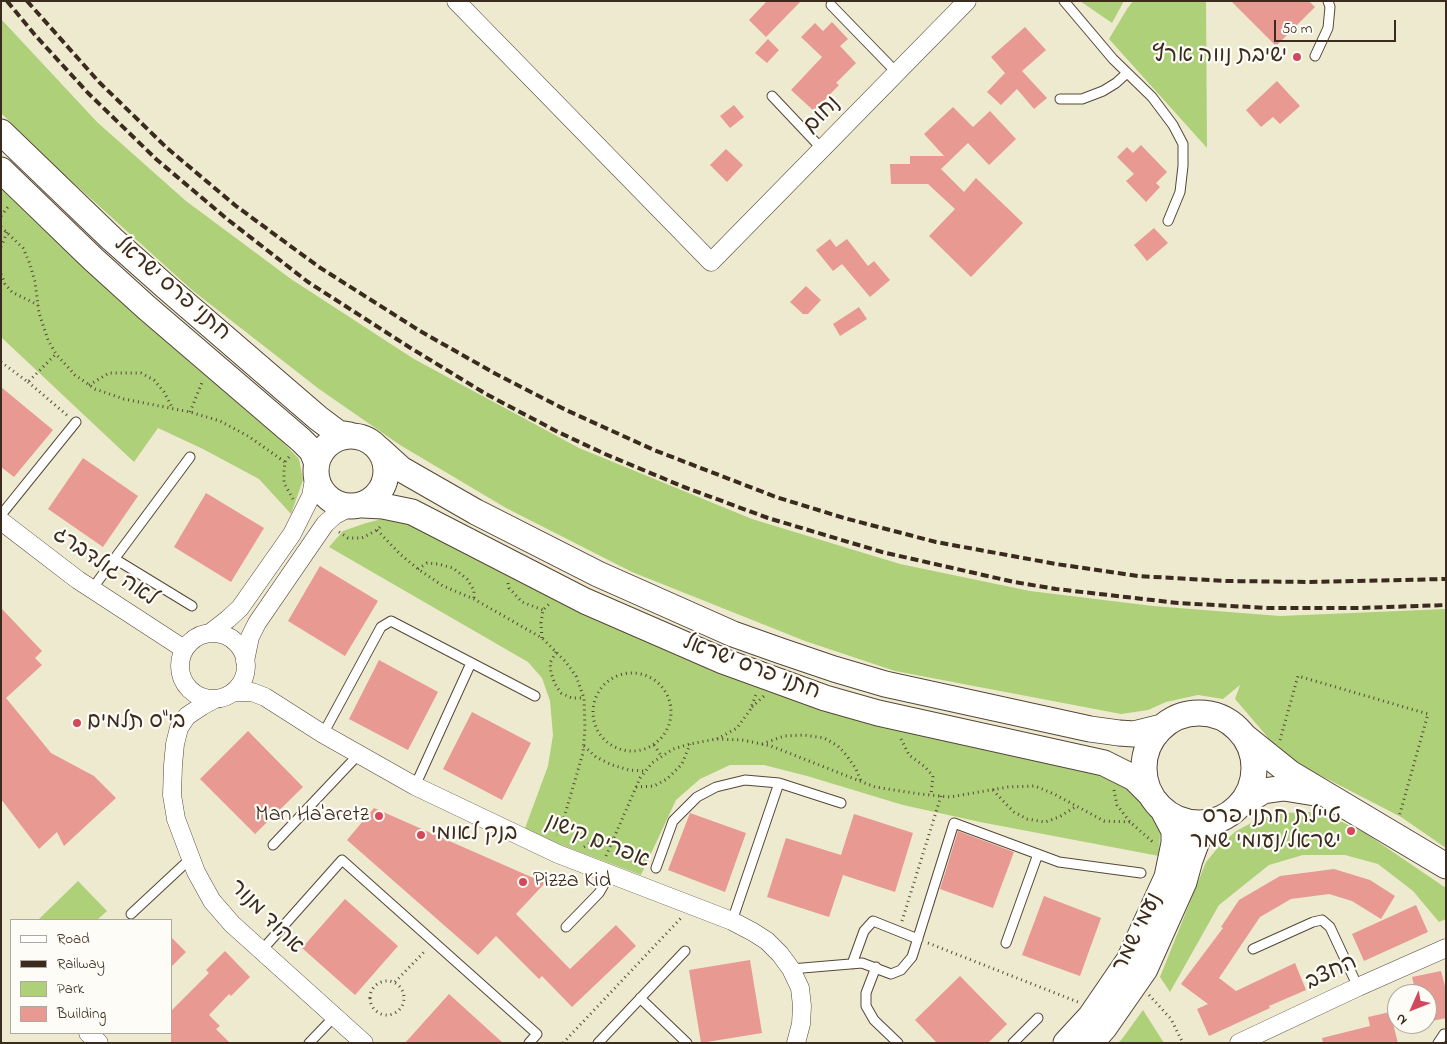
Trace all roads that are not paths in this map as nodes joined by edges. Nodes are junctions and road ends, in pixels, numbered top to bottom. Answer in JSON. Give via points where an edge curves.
{"nodes":[{"id":1,"x":456,"y":1,"type":"edge"},
{"id":2,"x":967,"y":1,"type":"edge"},
{"id":3,"x":1064,"y":1,"type":"edge"},
{"id":4,"x":1328,"y":1,"type":"edge"},
{"id":5,"x":832,"y":5,"type":"dead end"},
{"id":6,"x":1315,"y":56,"type":"dead end"},
{"id":7,"x":897,"y":73,"type":"junction"},
{"id":8,"x":1127,"y":73,"type":"junction"},
{"id":9,"x":772,"y":96,"type":"dead end"},
{"id":10,"x":1060,"y":99,"type":"dead end"},
{"id":11,"x":1,"y":132,"type":"edge"},
{"id":12,"x":822,"y":149,"type":"junction"},
{"id":13,"x":1,"y":170,"type":"edge"},
{"id":14,"x":1168,"y":221,"type":"dead end"},
{"id":15,"x":76,"y":422,"type":"road end"},
{"id":16,"x":350,"y":435,"type":"junction"},
{"id":17,"x":379,"y":449,"type":"junction"},
{"id":18,"x":190,"y":457,"type":"dead end"},
{"id":19,"x":316,"y":467,"type":"junction"},
{"id":20,"x":357,"y":506,"type":"junction"},
{"id":21,"x":1,"y":515,"type":"edge"},
{"id":22,"x":1,"y":521,"type":"edge"},
{"id":23,"x":114,"y":559,"type":"junction"},
{"id":24,"x":92,"y":589,"type":"junction"},
{"id":25,"x":192,"y":606,"type":"dead end"},
{"id":26,"x":210,"y":633,"type":"junction"},
{"id":27,"x":184,"y":649,"type":"junction"},
{"id":28,"x":245,"y":662,"type":"junction"},
{"id":29,"x":471,"y":663,"type":"junction"},
{"id":30,"x":233,"y":692,"type":"junction"},
{"id":31,"x":535,"y":696,"type":"dead end"},
{"id":32,"x":216,"y":699,"type":"junction"},
{"id":33,"x":1162,"y":727,"type":"junction"},
{"id":34,"x":323,"y":734,"type":"junction"},
{"id":35,"x":1242,"y":734,"type":"junction"},
{"id":36,"x":359,"y":754,"type":"junction"},
{"id":37,"x":779,"y":783,"type":"junction"},
{"id":38,"x":415,"y":786,"type":"junction"},
{"id":39,"x":841,"y":803,"type":"dead end"},
{"id":40,"x":1157,"y":803,"type":"junction"},
{"id":41,"x":1242,"y":804,"type":"junction"},
{"id":42,"x":1349,"y":807,"type":"junction"},
{"id":43,"x":1215,"y":821,"type":"junction"},
{"id":44,"x":273,"y":845,"type":"dead end"},
{"id":45,"x":1038,"y":854,"type":"junction"},
{"id":46,"x":190,"y":859,"type":"junction"},
{"id":47,"x":1446,"y":866,"type":"edge"},
{"id":48,"x":656,"y":868,"type":"dead end"},
{"id":49,"x":605,"y":872,"type":"junction"},
{"id":50,"x":1141,"y":873,"type":"dead end"},
{"id":51,"x":131,"y":914,"type":"dead end"},
{"id":52,"x":732,"y":921,"type":"junction"},
{"id":53,"x":566,"y":927,"type":"dead end"},
{"id":54,"x":918,"y":939,"type":"junction"},
{"id":55,"x":1006,"y":943,"type":"dead end"},
{"id":56,"x":1446,"y":948,"type":"edge"},
{"id":57,"x":262,"y":950,"type":"junction"},
{"id":58,"x":1253,"y":950,"type":"dead end"},
{"id":59,"x":685,"y":951,"type":"dead end"},
{"id":60,"x":852,"y":964,"type":"junction"},
{"id":61,"x":876,"y":967,"type":"junction"},
{"id":62,"x":790,"y":969,"type":"junction"},
{"id":63,"x":1358,"y":987,"type":"junction"},
{"id":64,"x":640,"y":998,"type":"junction"},
{"id":65,"x":335,"y":1016,"type":"junction"},
{"id":66,"x":1038,"y":1018,"type":"dead end"},
{"id":67,"x":89,"y":1034,"type":"edge"},
{"id":68,"x":1444,"y":1034,"type":"dead end"},
{"id":69,"x":99,"y":1043,"type":"edge"},
{"id":70,"x":309,"y":1043,"type":"edge"},
{"id":71,"x":364,"y":1043,"type":"edge"},
{"id":72,"x":529,"y":1043,"type":"edge"},
{"id":73,"x":598,"y":1043,"type":"edge"},
{"id":74,"x":687,"y":1043,"type":"edge"},
{"id":75,"x":796,"y":1043,"type":"edge"},
{"id":76,"x":898,"y":1043,"type":"edge"},
{"id":77,"x":1013,"y":1043,"type":"edge"},
{"id":78,"x":1066,"y":1043,"type":"edge"},
{"id":79,"x":1091,"y":1043,"type":"edge"},
{"id":80,"x":1239,"y":1043,"type":"edge"},
{"id":81,"x":1438,"y":1043,"type":"edge"}],
"edges":[{"from":1,"to":12,"type":"street","name":"נחום","via":[[711,262]]},
{"from":2,"to":7,"type":"street","name":"נחום"},
{"from":3,"to":8,"type":"lane"},
{"from":4,"to":6,"type":"lane","via":[[1328,28]]},
{"from":5,"to":7,"type":"lane"},
{"from":7,"to":12,"type":"street","name":"נחום"},
{"from":8,"to":10,"type":"lane","via":[[1116,83],[1082,99]]},
{"from":8,"to":14,"type":"lane","via":[[1152,97],[1183,144],[1180,192]]},
{"from":9,"to":12,"type":"lane"},
{"from":11,"to":16,"type":"main road","name":"חתני פרס ישראל","via":[[166,287],[318,418],[338,433]]},
{"from":13,"to":19,"type":"main road","name":"חתני פרס ישראל","via":[[147,308],[301,440],[312,451]]},
{"from":15,"to":21,"type":"lane"},
{"from":16,"to":17,"type":"main road","via":[[366,439]]},
{"from":16,"to":19,"type":"main road","via":[[329,443],[321,451]]},
{"from":17,"to":20,"type":"main road","via":[[384,459],[385,481],[373,500]]},
{"from":17,"to":33,"type":"main road","name":"חתני פרס ישראל","via":[[401,469],[476,512],[598,574],[734,634],[781,651],[885,684],[1090,728],[1134,734]]},
{"from":18,"to":23,"type":"lane"},
{"from":19,"to":20,"type":"main road","via":[[318,484],[326,497],[340,505]]},
{"from":19,"to":26,"type":"street","via":[[311,496],[292,534],[240,608]]},
{"from":20,"to":28,"type":"street","via":[[335,515],[325,524],[257,623],[250,636]]},
{"from":20,"to":40,"type":"main road","name":"חתני פרס ישראל","via":[[383,506],[412,512],[565,591],[656,633],[825,698],[899,718],[1104,763],[1134,778]]},
{"from":22,"to":24,"type":"street","name":"לאה גולדברג"},
{"from":23,"to":24,"type":"lane"},
{"from":23,"to":25,"type":"lane"},
{"from":24,"to":27,"type":"street","name":"לאה גולדברג"},
{"from":26,"to":27,"type":"street","via":[[200,635]]},
{"from":26,"to":28,"type":"street","via":[[229,637],[243,652]]},
{"from":27,"to":32,"type":"street","via":[[179,669],[187,688],[205,698]]},
{"from":28,"to":30,"type":"street","via":[[241,684]]},
{"from":29,"to":31,"type":"lane"},
{"from":29,"to":34,"type":"lane","via":[[391,620],[381,627]]},
{"from":29,"to":38,"type":"lane"},
{"from":30,"to":32,"type":"street"},
{"from":30,"to":34,"type":"street","name":"אפרים קישון","via":[[252,692],[265,697]]},
{"from":32,"to":46,"type":"street","name":"אהוד מנור","via":[[187,716],[179,728],[175,744],[172,795],[176,819]]},
{"from":33,"to":35,"type":"main road","via":[[1190,713],[1206,713],[1222,718]]},
{"from":33,"to":40,"type":"main road","via":[[1146,752],[1144,766],[1146,782]]},
{"from":34,"to":36,"type":"street","name":"אפרים קישון"},
{"from":35,"to":41,"type":"main road","via":[[1253,755],[1254,772]]},
{"from":35,"to":42,"type":"main road","via":[[1290,773]]},
{"from":36,"to":38,"type":"street","name":"אפרים קישון"},
{"from":36,"to":44,"type":"lane"},
{"from":37,"to":39,"type":"lane"},
{"from":37,"to":48,"type":"lane","via":[[745,780],[716,787],[697,797],[673,821]]},
{"from":37,"to":52,"type":"lane"},
{"from":38,"to":49,"type":"street","name":"אפרים קישון"},
{"from":40,"to":43,"type":"main road","via":[[1179,820]]},
{"from":40,"to":78,"type":"main road","name":"נעמי שמר","via":[[1174,831],[1167,877],[1129,960],[1096,1010]]},
{"from":41,"to":42,"type":"main road","via":[[1263,791],[1284,788],[1325,795]]},
{"from":41,"to":43,"type":"main road"},
{"from":42,"to":47,"type":"main road"},
{"from":43,"to":79,"type":"main road","name":"נעמי שמר","via":[[1205,828],[1197,841],[1184,882],[1145,969]]},
{"from":45,"to":50,"type":"lane","via":[[1059,862]]},
{"from":45,"to":54,"type":"lane","via":[[954,823]]},
{"from":45,"to":55,"type":"lane"},
{"from":46,"to":51,"type":"lane"},
{"from":46,"to":57,"type":"street","name":"אהוד מנור","via":[[212,901]]},
{"from":49,"to":52,"type":"street","name":"אפרים קישון"},
{"from":49,"to":53,"type":"lane","via":[[599,893]]},
{"from":52,"to":62,"type":"street","name":"אפרים קישון","via":[[767,941]]},
{"from":54,"to":60,"type":"lane","via":[[873,921],[864,931]]},
{"from":54,"to":61,"type":"lane","via":[[912,957],[901,970],[892,974]]},
{"from":56,"to":63,"type":"street","name":"החצב"},
{"from":57,"to":65,"type":"street","name":"אהוד מנור"},
{"from":57,"to":72,"type":"lane","via":[[342,860],[537,1034]]},
{"from":58,"to":63,"type":"lane","via":[[1322,920],[1330,927]]},
{"from":59,"to":64,"type":"lane"},
{"from":60,"to":61,"type":"lane"},
{"from":60,"to":62,"type":"lane"},
{"from":61,"to":76,"type":"lane","via":[[866,993],[866,1006],[874,1020]]},
{"from":62,"to":75,"type":"street","name":"אפרים קישון","via":[[800,988],[802,1006]]},
{"from":63,"to":80,"type":"street","name":"החצב"},
{"from":64,"to":73,"type":"lane"},
{"from":64,"to":74,"type":"lane"},
{"from":65,"to":70,"type":"lane"},
{"from":65,"to":71,"type":"street","name":"אהוד מנור"},
{"from":66,"to":77,"type":"lane"},
{"from":67,"to":69,"type":"street"},
{"from":68,"to":81,"type":"lane"}]}
